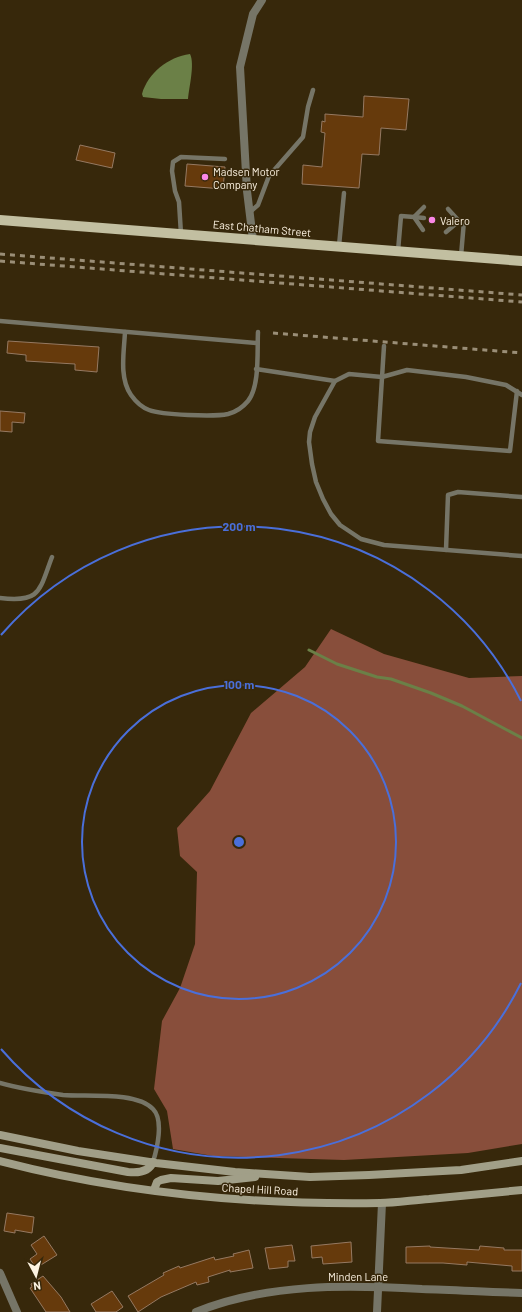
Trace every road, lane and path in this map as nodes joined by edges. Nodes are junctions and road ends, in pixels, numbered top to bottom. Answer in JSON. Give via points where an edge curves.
{"nodes":[{"id":1,"x":262,"y":0,"type":"edge"},
{"id":2,"x":313,"y":90,"type":"dead end"},
{"id":3,"x":225,"y":159,"type":"dead end"},
{"id":4,"x":344,"y":193,"type":"dead end"},
{"id":5,"x":424,"y":207,"type":"dead end"},
{"id":6,"x":448,"y":209,"type":"dead end"},
{"id":7,"x":250,"y":212,"type":"junction"},
{"id":8,"x":414,"y":217,"type":"junction"},
{"id":9,"x":424,"y":218,"type":"dead end"},
{"id":10,"x":0,"y":220,"type":"edge"},
{"id":11,"x":447,"y":220,"type":"dead end"},
{"id":12,"x":459,"y":221,"type":"junction"},
{"id":13,"x":423,"y":230,"type":"dead end"},
{"id":14,"x":446,"y":232,"type":"dead end"},
{"id":15,"x":181,"y":234,"type":"junction"},
{"id":16,"x":253,"y":240,"type":"junction"},
{"id":17,"x":339,"y":246,"type":"junction"},
{"id":18,"x":398,"y":251,"type":"junction"},
{"id":19,"x":461,"y":256,"type":"junction"},
{"id":20,"x":522,"y":261,"type":"edge"},
{"id":21,"x":0,"y":321,"type":"edge"},
{"id":22,"x":125,"y":332,"type":"junction"},
{"id":23,"x":258,"y":332,"type":"dead end"},
{"id":24,"x":257,"y":343,"type":"junction"},
{"id":25,"x":384,"y":346,"type":"dead end"},
{"id":26,"x":256,"y":369,"type":"junction"},
{"id":27,"x":382,"y":377,"type":"junction"},
{"id":28,"x":335,"y":381,"type":"junction"},
{"id":29,"x":517,"y":391,"type":"junction"},
{"id":30,"x":522,"y":395,"type":"edge"},
{"id":31,"x":522,"y":497,"type":"edge"},
{"id":32,"x":446,"y":550,"type":"junction"},
{"id":33,"x":522,"y":556,"type":"edge"},
{"id":34,"x":52,"y":557,"type":"dead end"},
{"id":35,"x":0,"y":598,"type":"edge"},
{"id":36,"x":0,"y":1083,"type":"edge"},
{"id":37,"x":0,"y":1135,"type":"edge"},
{"id":38,"x":0,"y":1148,"type":"edge"},
{"id":39,"x":0,"y":1160,"type":"edge"},
{"id":40,"x":153,"y":1162,"type":"junction"},
{"id":41,"x":522,"y":1162,"type":"edge"},
{"id":42,"x":276,"y":1175,"type":"junction"},
{"id":43,"x":154,"y":1190,"type":"junction"},
{"id":44,"x":522,"y":1190,"type":"edge"},
{"id":45,"x":382,"y":1203,"type":"junction"},
{"id":46,"x":0,"y":1273,"type":"edge"},
{"id":47,"x":378,"y":1286,"type":"junction"},
{"id":48,"x":522,"y":1293,"type":"edge"},
{"id":49,"x":17,"y":1312,"type":"edge"},
{"id":50,"x":196,"y":1312,"type":"edge"},
{"id":51,"x":377,"y":1312,"type":"edge"}],
"edges":[{"from":1,"to":7,"type":"street","via":[[253,14],[240,67]]},
{"from":2,"to":7,"type":"lane","via":[[303,137],[270,176],[258,206]]},
{"from":3,"to":15,"type":"lane","via":[[181,157],[174,162],[172,171],[179,202]]},
{"from":4,"to":17,"type":"lane"},
{"from":5,"to":8,"type":"lane"},
{"from":6,"to":12,"type":"lane"},
{"from":7,"to":16,"type":"street"},
{"from":8,"to":9,"type":"lane"},
{"from":8,"to":13,"type":"lane"},
{"from":8,"to":18,"type":"lane","via":[[401,216]]},
{"from":10,"to":15,"type":"main road","name":"East Chatham Street"},
{"from":11,"to":12,"type":"lane"},
{"from":12,"to":14,"type":"lane"},
{"from":12,"to":19,"type":"lane","via":[[464,221]]},
{"from":15,"to":16,"type":"main road","name":"East Chatham Street"},
{"from":16,"to":17,"type":"main road","name":"East Chatham Street"},
{"from":17,"to":18,"type":"main road","name":"East Chatham Street"},
{"from":18,"to":19,"type":"main road","name":"East Chatham Street"},
{"from":19,"to":20,"type":"main road","name":"East Chatham Street"},
{"from":21,"to":22,"type":"lane"},
{"from":22,"to":24,"type":"lane"},
{"from":22,"to":26,"type":"lane","via":[[123,373],[126,387],[135,401],[151,411],[215,416],[239,410],[253,394]]},
{"from":23,"to":24,"type":"lane"},
{"from":24,"to":26,"type":"lane"},
{"from":25,"to":27,"type":"lane"},
{"from":26,"to":28,"type":"lane"},
{"from":27,"to":28,"type":"lane","via":[[349,374]]},
{"from":27,"to":29,"type":"lane","via":[[407,370],[466,377],[506,385]]},
{"from":27,"to":29,"type":"lane","via":[[378,441],[510,451]]},
{"from":28,"to":32,"type":"lane","via":[[315,417],[309,442],[316,482],[331,514],[352,535],[371,543]]},
{"from":29,"to":30,"type":"lane"},
{"from":31,"to":32,"type":"lane","via":[[458,492],[448,494]]},
{"from":32,"to":33,"type":"lane"},
{"from":34,"to":35,"type":"lane","via":[[40,586],[30,598]]},
{"from":36,"to":40,"type":"lane","via":[[58,1094],[136,1099],[147,1104],[154,1109],[159,1124]]},
{"from":37,"to":40,"type":"main road","name":"Chapel Hill Road","via":[[78,1151]]},
{"from":38,"to":40,"type":"main road","via":[[128,1172],[142,1171],[149,1168]]},
{"from":39,"to":43,"type":"main road","name":"Chapel Hill Road","via":[[99,1182]]},
{"from":40,"to":42,"type":"main road","name":"Chapel Hill Road"},
{"from":41,"to":42,"type":"main road","name":"Chapel Hill Road","via":[[461,1170],[376,1175]]},
{"from":42,"to":43,"type":"main road","via":[[218,1181],[165,1179],[157,1182]]},
{"from":43,"to":45,"type":"main road","name":"Chapel Hill Road","via":[[299,1203]]},
{"from":44,"to":45,"type":"main road","name":"Chapel Hill Road"},
{"from":45,"to":47,"type":"street"},
{"from":46,"to":49,"type":"street"},
{"from":47,"to":48,"type":"street","name":"Minden Lane"},
{"from":47,"to":50,"type":"street","name":"Minden Lane","via":[[329,1286],[290,1290],[247,1297]]},
{"from":47,"to":51,"type":"street"}]}
